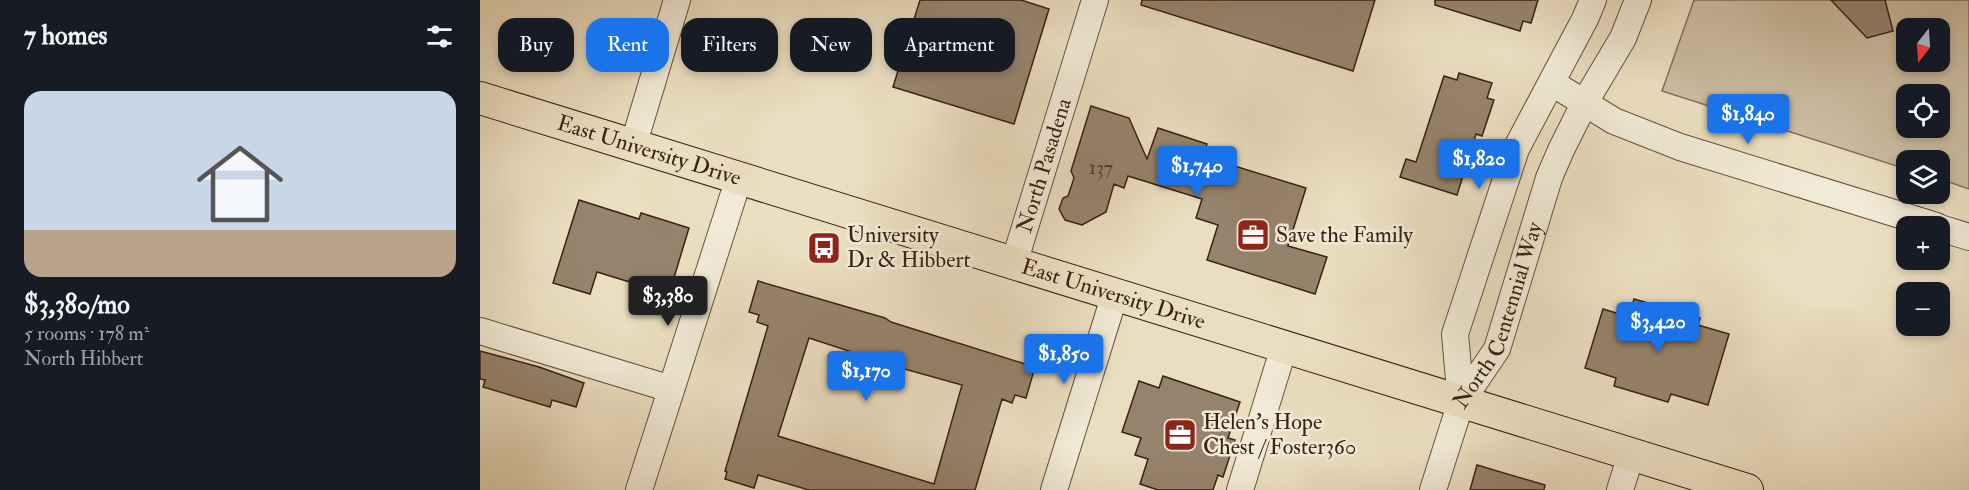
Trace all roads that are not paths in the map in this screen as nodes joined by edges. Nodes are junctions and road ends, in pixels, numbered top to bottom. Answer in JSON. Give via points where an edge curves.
{"nodes":[{"id":1,"x":676,"y":0,"type":"edge"},
{"id":2,"x":1095,"y":0,"type":"edge"},
{"id":3,"x":1593,"y":0,"type":"edge"},
{"id":4,"x":1638,"y":0,"type":"edge"},
{"id":5,"x":1552,"y":83,"type":"junction"},
{"id":6,"x":480,"y":98,"type":"edge"},
{"id":7,"x":1585,"y":102,"type":"junction"},
{"id":8,"x":633,"y":146,"type":"junction"},
{"id":9,"x":739,"y":178,"type":"junction"},
{"id":10,"x":1903,"y":216,"type":"edge"},
{"id":11,"x":1950,"y":231,"type":"edge"},
{"id":12,"x":1969,"y":237,"type":"edge"},
{"id":13,"x":1014,"y":263,"type":"junction"},
{"id":14,"x":1115,"y":294,"type":"junction"},
{"id":15,"x":480,"y":331,"type":"edge"},
{"id":16,"x":1284,"y":347,"type":"junction"},
{"id":17,"x":671,"y":389,"type":"junction"},
{"id":18,"x":1461,"y":402,"type":"junction"},
{"id":19,"x":1631,"y":455,"type":"junction"},
{"id":20,"x":639,"y":490,"type":"edge"},
{"id":21,"x":1054,"y":490,"type":"edge"},
{"id":22,"x":1240,"y":490,"type":"edge"},
{"id":23,"x":1433,"y":490,"type":"edge"},
{"id":24,"x":1620,"y":490,"type":"edge"},
{"id":25,"x":1747,"y":490,"type":"edge"}],
"edges":[{"from":1,"to":8,"type":"street"},
{"from":2,"to":13,"type":"street","name":"North Pasadena"},
{"from":3,"to":5,"type":"street","name":"North Centennial Way"},
{"from":4,"to":7,"type":"street","name":"North Centennial Way","via":[[1623,38]]},
{"from":5,"to":7,"type":"street"},
{"from":5,"to":18,"type":"street","name":"North Centennial Way","via":[[1516,149],[1455,334]]},
{"from":6,"to":8,"type":"main road","name":"East University Drive"},
{"from":7,"to":10,"type":"street","via":[[1614,121],[1680,147]]},
{"from":7,"to":18,"type":"street","name":"North Centennial Way","via":[[1549,178],[1497,349]]},
{"from":8,"to":9,"type":"main road","name":"East University Drive"},
{"from":9,"to":13,"type":"main road","name":"East University Drive"},
{"from":9,"to":17,"type":"street"},
{"from":11,"to":12,"type":"street"},
{"from":13,"to":14,"type":"main road","name":"East University Drive"},
{"from":14,"to":16,"type":"main road","name":"East University Drive"},
{"from":14,"to":21,"type":"street"},
{"from":15,"to":17,"type":"street"},
{"from":16,"to":18,"type":"main road","name":"East University Drive"},
{"from":16,"to":22,"type":"street"},
{"from":17,"to":20,"type":"street"},
{"from":18,"to":19,"type":"main road","name":"East University Drive"},
{"from":18,"to":23,"type":"street"},
{"from":19,"to":24,"type":"street"},
{"from":19,"to":25,"type":"main road","name":"East University Drive"}]}
